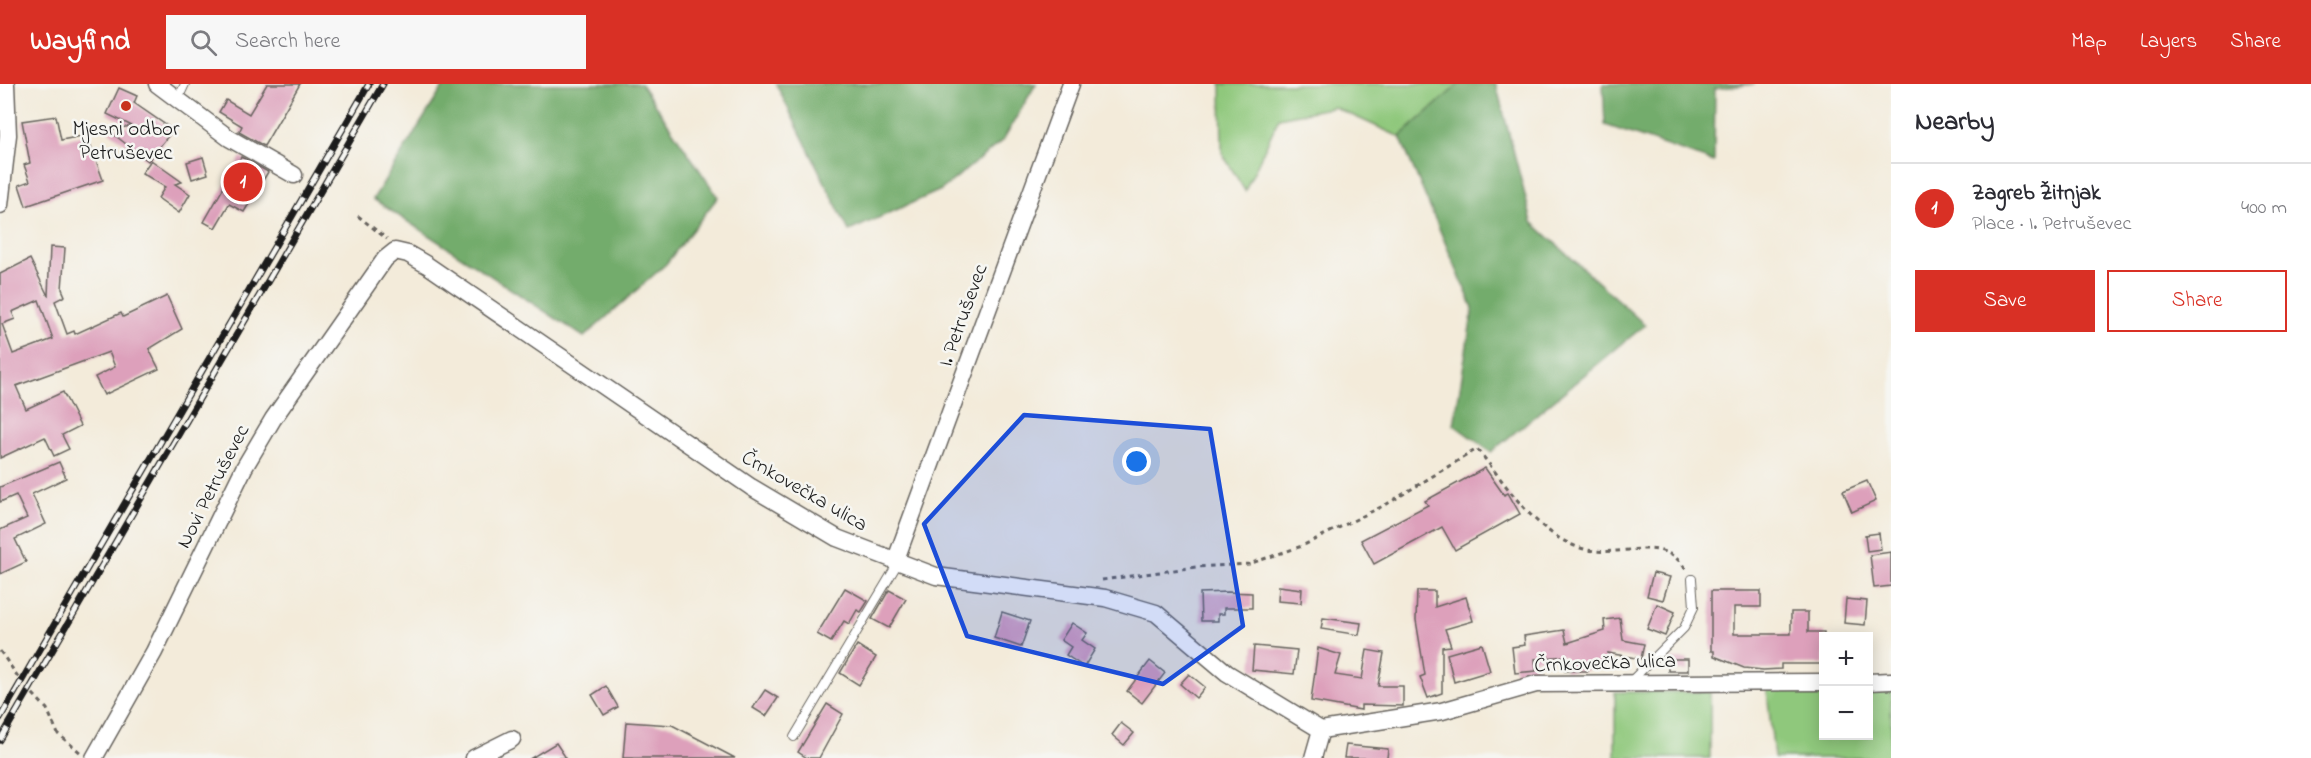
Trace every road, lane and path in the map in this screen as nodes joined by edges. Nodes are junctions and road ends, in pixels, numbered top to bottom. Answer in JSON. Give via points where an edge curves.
{"nodes":[{"id":1,"x":6,"y":84,"type":"edge"},
{"id":2,"x":157,"y":84,"type":"edge"},
{"id":3,"x":1071,"y":84,"type":"edge"},
{"id":4,"x":182,"y":92,"type":"edge"},
{"id":5,"x":294,"y":175,"type":"dead end"},
{"id":6,"x":0,"y":205,"type":"edge"},
{"id":7,"x":358,"y":216,"type":"dead end"},
{"id":8,"x":395,"y":251,"type":"junction"},
{"id":9,"x":896,"y":562,"type":"junction"},
{"id":10,"x":1692,"y":579,"type":"joint"},
{"id":11,"x":1099,"y":581,"type":"dead end"},
{"id":12,"x":0,"y":651,"type":"edge"},
{"id":13,"x":1873,"y":681,"type":"edge"},
{"id":14,"x":1891,"y":681,"type":"edge"},
{"id":15,"x":1819,"y":682,"type":"edge"},
{"id":16,"x":1629,"y":683,"type":"junction"},
{"id":17,"x":1321,"y":730,"type":"junction"},
{"id":18,"x":794,"y":737,"type":"dead end"},
{"id":19,"x":512,"y":739,"type":"dead end"},
{"id":20,"x":87,"y":758,"type":"edge"},
{"id":21,"x":94,"y":758,"type":"edge"},
{"id":22,"x":474,"y":758,"type":"edge"},
{"id":23,"x":1313,"y":758,"type":"edge"}],
"edges":[{"from":1,"to":6,"type":"street","via":[[8,135]]},
{"from":2,"to":4,"type":"street"},
{"from":3,"to":9,"type":"street","name":"I. Petruševec"},
{"from":4,"to":5,"type":"street","via":[[229,138]]},
{"from":7,"to":8,"type":"path","via":[[383,234]]},
{"from":8,"to":9,"type":"street","name":"Črnkovečka ulica","via":[[427,265],[752,487],[837,538]]},
{"from":8,"to":21,"type":"street","name":"Novi Petruševec","via":[[384,259],[273,419],[244,468],[154,651]]},
{"from":9,"to":17,"type":"street","name":"Črnkovečka ulica","via":[[936,576],[1105,598],[1156,613],[1227,673]]},
{"from":9,"to":18,"type":"lane"},
{"from":10,"to":11,"type":"path","via":[[1679,558],[1657,548],[1623,552],[1588,550],[1546,531],[1478,449],[1387,504],[1302,546],[1249,564]]},
{"from":10,"to":16,"type":"lane","via":[[1694,607],[1684,628]]},
{"from":12,"to":20,"type":"path","via":[[47,710],[58,734]]},
{"from":13,"to":14,"type":"street"},
{"from":15,"to":16,"type":"street","name":"Črnkovečka ulica"},
{"from":16,"to":17,"type":"street","name":"Črnkovečka ulica","via":[[1536,684],[1442,711]]},
{"from":17,"to":23,"type":"street"},
{"from":19,"to":22,"type":"street"}]}
